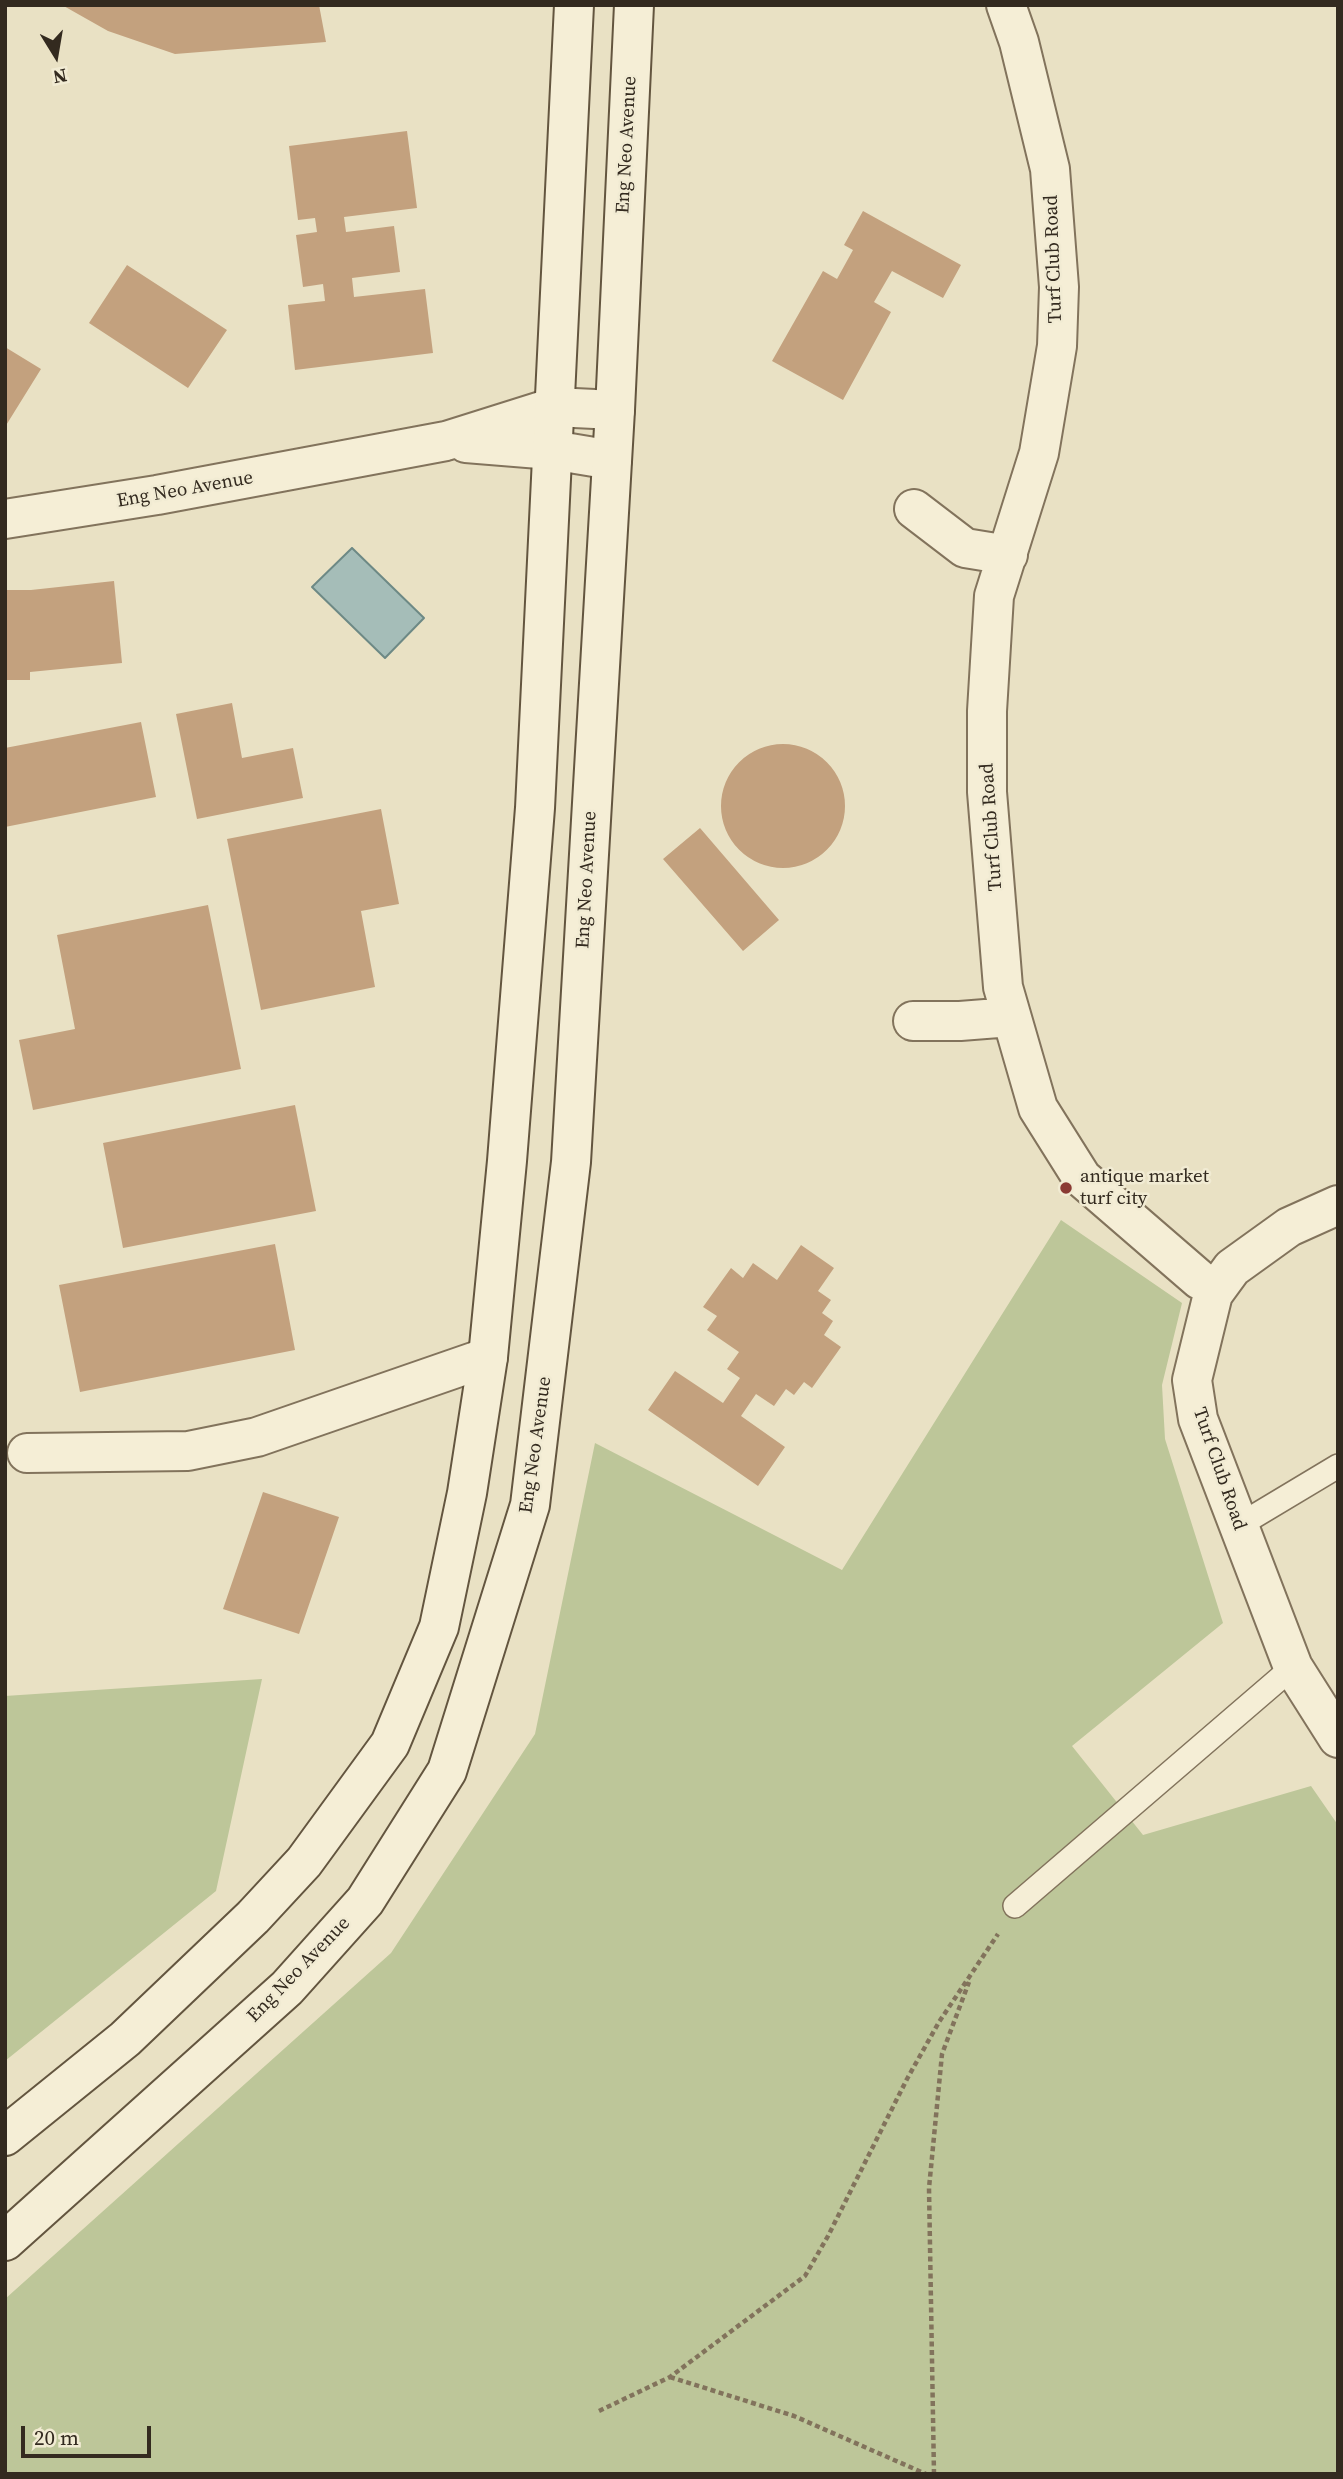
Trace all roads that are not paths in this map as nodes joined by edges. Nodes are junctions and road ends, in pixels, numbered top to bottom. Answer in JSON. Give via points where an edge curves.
{"nodes":[{"id":1,"x":574,"y":5,"type":"edge"},
{"id":2,"x":634,"y":5,"type":"edge"},
{"id":3,"x":1006,"y":5,"type":"edge"},
{"id":4,"x":554,"y":407,"type":"junction"},
{"id":5,"x":615,"y":410,"type":"junction"},
{"id":6,"x":446,"y":441,"type":"junction"},
{"id":7,"x":552,"y":450,"type":"junction"},
{"id":8,"x":612,"y":460,"type":"junction"},
{"id":9,"x":914,"y":509,"type":"dead end"},
{"id":10,"x":5,"y":519,"type":"edge"},
{"id":11,"x":1008,"y":555,"type":"junction"},
{"id":12,"x":1011,"y":1017,"type":"junction"},
{"id":13,"x":913,"y":1021,"type":"dead end"},
{"id":14,"x":1338,"y":1205,"type":"edge"},
{"id":15,"x":1200,"y":1280,"type":"dead end"},
{"id":16,"x":488,"y":1357,"type":"junction"},
{"id":17,"x":27,"y":1453,"type":"dead end"},
{"id":18,"x":1338,"y":1466,"type":"edge"},
{"id":19,"x":1238,"y":1526,"type":"junction"},
{"id":20,"x":1293,"y":1667,"type":"junction"},
{"id":21,"x":1338,"y":1738,"type":"edge"},
{"id":22,"x":1015,"y":1906,"type":"road end"},
{"id":23,"x":5,"y":2136,"type":"edge"},
{"id":24,"x":5,"y":2241,"type":"edge"}],
"edges":[{"from":1,"to":4,"type":"main road"},
{"from":2,"to":5,"type":"main road","name":"Eng Neo Avenue"},
{"from":3,"to":11,"type":"main road","name":"Turf Club Road","via":[[1050,169],[1059,287],[1057,346],[1040,453]]},
{"from":4,"to":5,"type":"main road","name":"Eng Neo Avenue"},
{"from":4,"to":6,"type":"main road","name":"Eng Neo Avenue"},
{"from":4,"to":7,"type":"main road"},
{"from":5,"to":8,"type":"main road","name":"Eng Neo Avenue"},
{"from":6,"to":7,"type":"main road","name":"Eng Neo Avenue"},
{"from":6,"to":10,"type":"main road","name":"Eng Neo Avenue"},
{"from":7,"to":8,"type":"main road","name":"Eng Neo Avenue"},
{"from":7,"to":16,"type":"main road","via":[[535,808]]},
{"from":8,"to":24,"type":"main road","name":"Eng Neo Avenue","via":[[571,1162],[532,1491],[447,1771],[365,1901],[287,1988]]},
{"from":9,"to":11,"type":"main road","via":[[965,548]]},
{"from":11,"to":12,"type":"main road","name":"Turf Club Road","via":[[994,596],[987,778],[1003,987]]},
{"from":12,"to":13,"type":"main road"},
{"from":12,"to":15,"type":"main road","name":"Turf Club Road","via":[[1038,1108],[1082,1178]]},
{"from":14,"to":19,"type":"main road","name":"Turf Club Road","via":[[1277,1235],[1232,1268],[1213,1294],[1192,1380],[1198,1419]]},
{"from":16,"to":17,"type":"main road","via":[[257,1437],[188,1451]]},
{"from":16,"to":23,"type":"main road","via":[[467,1493],[439,1627],[390,1744],[304,1863],[253,1917],[125,2039]]},
{"from":18,"to":19,"type":"lane"},
{"from":19,"to":20,"type":"main road","name":"Turf Club Road"},
{"from":20,"to":21,"type":"main road","name":"Turf Club Road"},
{"from":20,"to":22,"type":"lane"}]}
